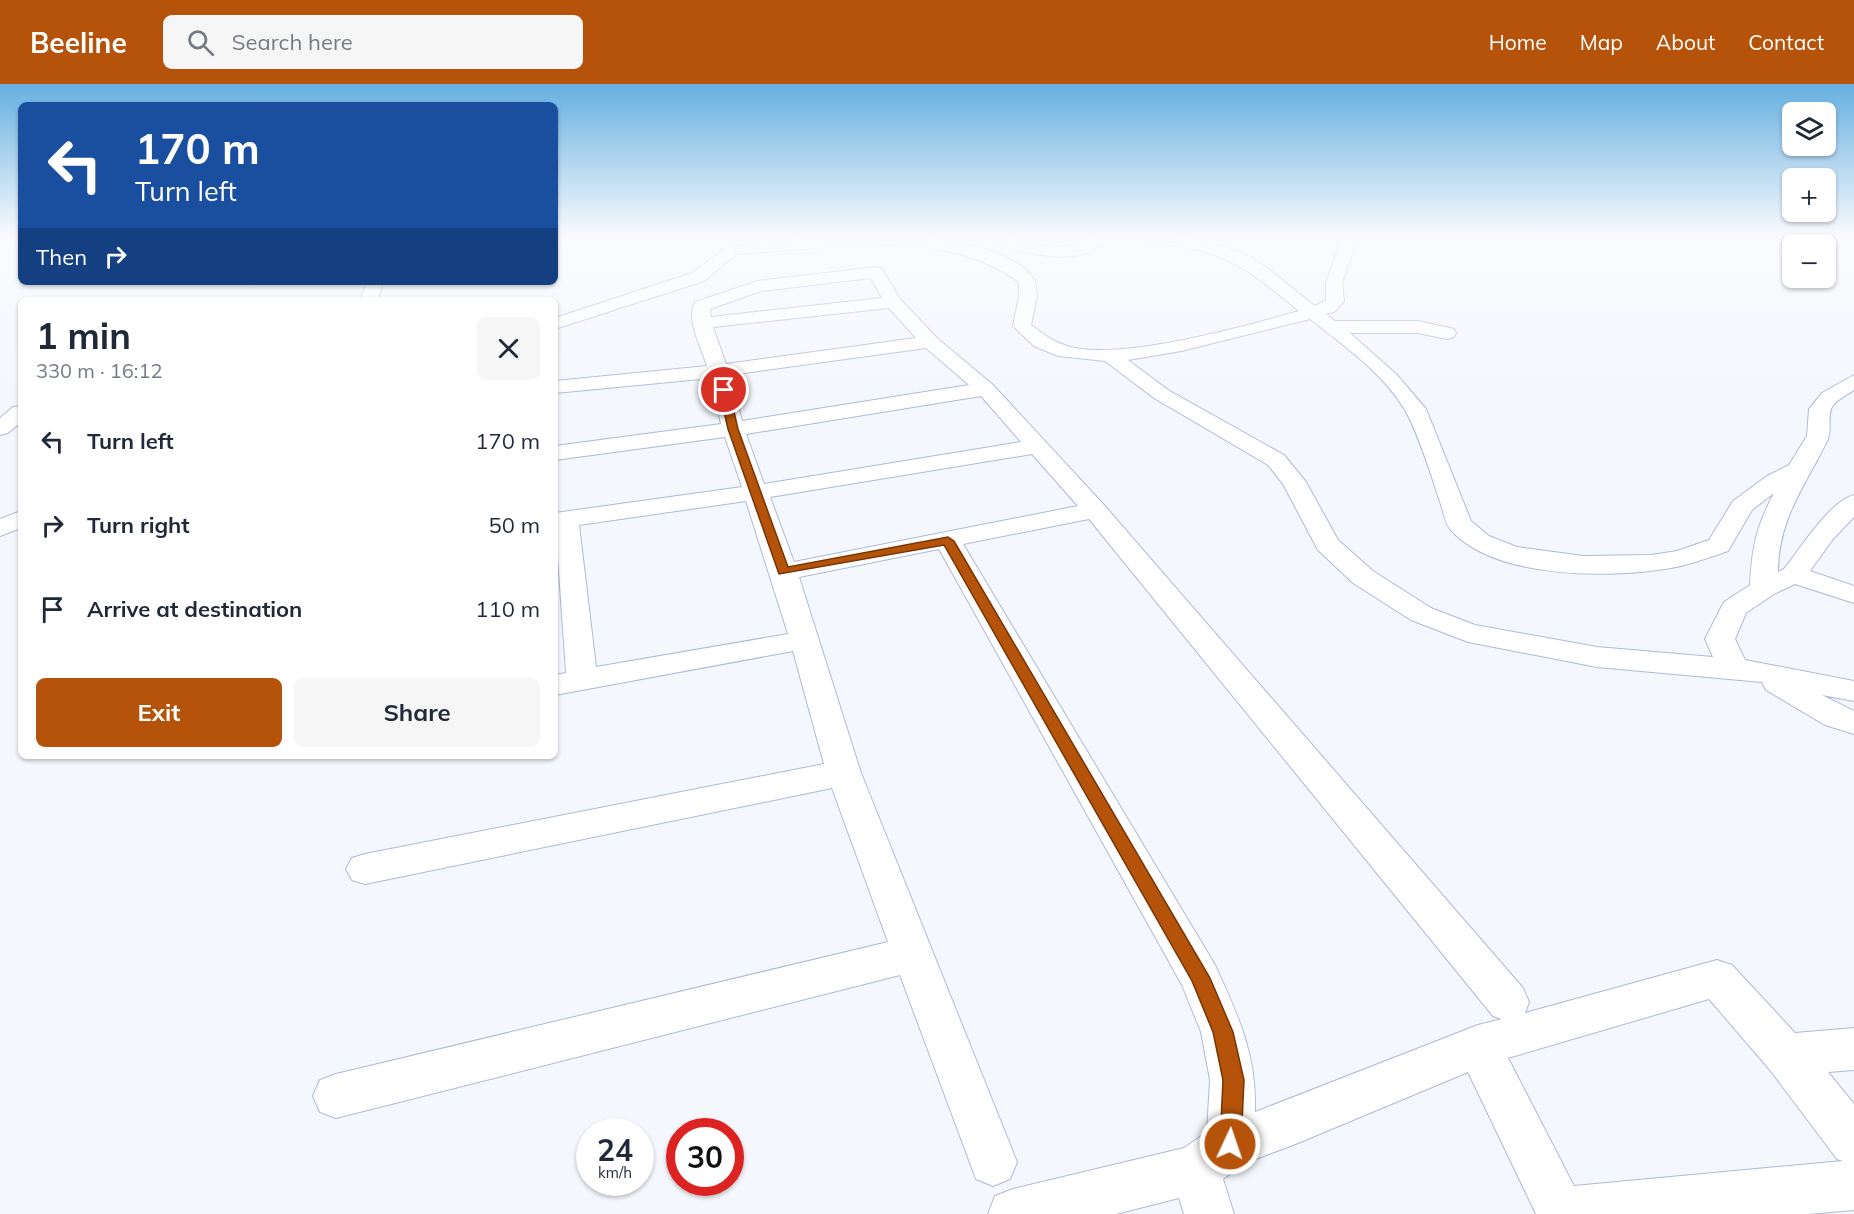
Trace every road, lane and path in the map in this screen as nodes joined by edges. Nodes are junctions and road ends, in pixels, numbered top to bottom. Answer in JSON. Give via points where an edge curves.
{"nodes":[{"id":1,"x":656,"y":291,"type":"edge"},
{"id":2,"x":745,"y":291,"type":"edge"},
{"id":3,"x":887,"y":291,"type":"edge"},
{"id":4,"x":1028,"y":291,"type":"edge"},
{"id":5,"x":1284,"y":291,"type":"edge"},
{"id":6,"x":1334,"y":291,"type":"edge"},
{"id":7,"x":1322,"y":320,"type":"junction"},
{"id":8,"x":558,"y":323,"type":"edge"},
{"id":9,"x":1447,"y":333,"type":"dead end"},
{"id":10,"x":930,"y":342,"type":"junction"},
{"id":11,"x":1112,"y":357,"type":"junction"},
{"id":12,"x":719,"y":371,"type":"junction"},
{"id":13,"x":1854,"y":381,"type":"edge"},
{"id":14,"x":558,"y":387,"type":"edge"},
{"id":15,"x":986,"y":389,"type":"junction"},
{"id":16,"x":18,"y":414,"type":"edge"},
{"id":17,"x":0,"y":428,"type":"edge"},
{"id":18,"x":733,"y":429,"type":"junction"},
{"id":19,"x":1038,"y":446,"type":"junction"},
{"id":20,"x":558,"y":453,"type":"edge"},
{"id":21,"x":1798,"y":470,"type":"junction"},
{"id":22,"x":757,"y":492,"type":"junction"},
{"id":23,"x":1852,"y":508,"type":"edge"},
{"id":24,"x":1095,"y":510,"type":"junction"},
{"id":25,"x":18,"y":520,"type":"edge"},
{"id":26,"x":560,"y":521,"type":"edge"},
{"id":27,"x":0,"y":528,"type":"edge"},
{"id":28,"x":948,"y":541,"type":"junction"},
{"id":29,"x":784,"y":572,"type":"junction"},
{"id":30,"x":1794,"y":575,"type":"junction"},
{"id":31,"x":1764,"y":588,"type":"junction"},
{"id":32,"x":1854,"y":595,"type":"edge"},
{"id":33,"x":804,"y":640,"type":"junction"},
{"id":34,"x":1744,"y":669,"type":"junction"},
{"id":35,"x":569,"y":683,"type":"edge"},
{"id":36,"x":1854,"y":691,"type":"edge"},
{"id":37,"x":1854,"y":723,"type":"edge"},
{"id":38,"x":844,"y":773,"type":"junction"},
{"id":39,"x":365,"y":869,"type":"dead end"},
{"id":40,"x":913,"y":954,"type":"junction"},
{"id":41,"x":1508,"y":1002,"type":"dead end"},
{"id":42,"x":1478,"y":1046,"type":"junction"},
{"id":43,"x":1854,"y":1049,"type":"edge"},
{"id":44,"x":1786,"y":1055,"type":"junction"},
{"id":45,"x":336,"y":1096,"type":"dead end"},
{"id":46,"x":1853,"y":1139,"type":"edge"},
{"id":47,"x":993,"y":1162,"type":"dead end"},
{"id":48,"x":1211,"y":1176,"type":"edge"},
{"id":49,"x":1854,"y":1185,"type":"edge"},
{"id":50,"x":1562,"y":1213,"type":"edge"},
{"id":51,"x":1013,"y":1214,"type":"edge"}],
"edges":[{"from":1,"to":8,"type":"street"},
{"from":2,"to":12,"type":"street","via":[[701,306],[702,323]]},
{"from":3,"to":10,"type":"street"},
{"from":4,"to":11,"type":"street","via":[[1022,326],[1029,335],[1081,354]]},
{"from":5,"to":7,"type":"street"},
{"from":6,"to":7,"type":"street","via":[[1335,301]]},
{"from":7,"to":9,"type":"street"},
{"from":7,"to":11,"type":"street"},
{"from":7,"to":21,"type":"street","via":[[1390,379],[1415,409],[1452,500],[1452,513],[1458,525],[1473,539],[1517,555],[1602,565],[1677,559],[1719,545],[1742,506],[1775,481]]},
{"from":10,"to":12,"type":"street"},
{"from":10,"to":15,"type":"street"},
{"from":11,"to":34,"type":"street","via":[[1161,394],[1276,460],[1294,482],[1327,544],[1363,577],[1421,614],[1468,633],[1597,657]]},
{"from":12,"to":14,"type":"street"},
{"from":12,"to":18,"type":"street"},
{"from":13,"to":21,"type":"street","via":[[1829,397],[1820,409],[1818,436]]},
{"from":15,"to":18,"type":"street"},
{"from":15,"to":19,"type":"street"},
{"from":16,"to":17,"type":"street"},
{"from":18,"to":20,"type":"street"},
{"from":18,"to":22,"type":"street"},
{"from":19,"to":22,"type":"street"},
{"from":19,"to":24,"type":"street"},
{"from":21,"to":31,"type":"street","via":[[1774,518],[1765,547]]},
{"from":22,"to":26,"type":"street"},
{"from":22,"to":29,"type":"street"},
{"from":23,"to":30,"type":"street","via":[[1824,534]]},
{"from":24,"to":28,"type":"street"},
{"from":24,"to":41,"type":"street"},
{"from":25,"to":27,"type":"street"},
{"from":26,"to":35,"type":"street"},
{"from":28,"to":29,"type":"street"},
{"from":28,"to":48,"type":"street","via":[[1200,978],[1223,1032],[1233,1080]]},
{"from":29,"to":33,"type":"street"},
{"from":30,"to":31,"type":"street"},
{"from":30,"to":32,"type":"street"},
{"from":31,"to":34,"type":"street","via":[[1734,608],[1720,639]]},
{"from":33,"to":35,"type":"street"},
{"from":33,"to":38,"type":"street"},
{"from":34,"to":36,"type":"street"},
{"from":34,"to":37,"type":"street"},
{"from":38,"to":39,"type":"street"},
{"from":38,"to":40,"type":"street"},
{"from":40,"to":45,"type":"street"},
{"from":40,"to":47,"type":"street"},
{"from":42,"to":44,"type":"street","via":[[1717,978]]},
{"from":42,"to":48,"type":"street","via":[[1298,1120]]},
{"from":42,"to":50,"type":"street"},
{"from":43,"to":44,"type":"street"},
{"from":44,"to":46,"type":"street"},
{"from":48,"to":51,"type":"street"},
{"from":49,"to":50,"type":"street"}]}
